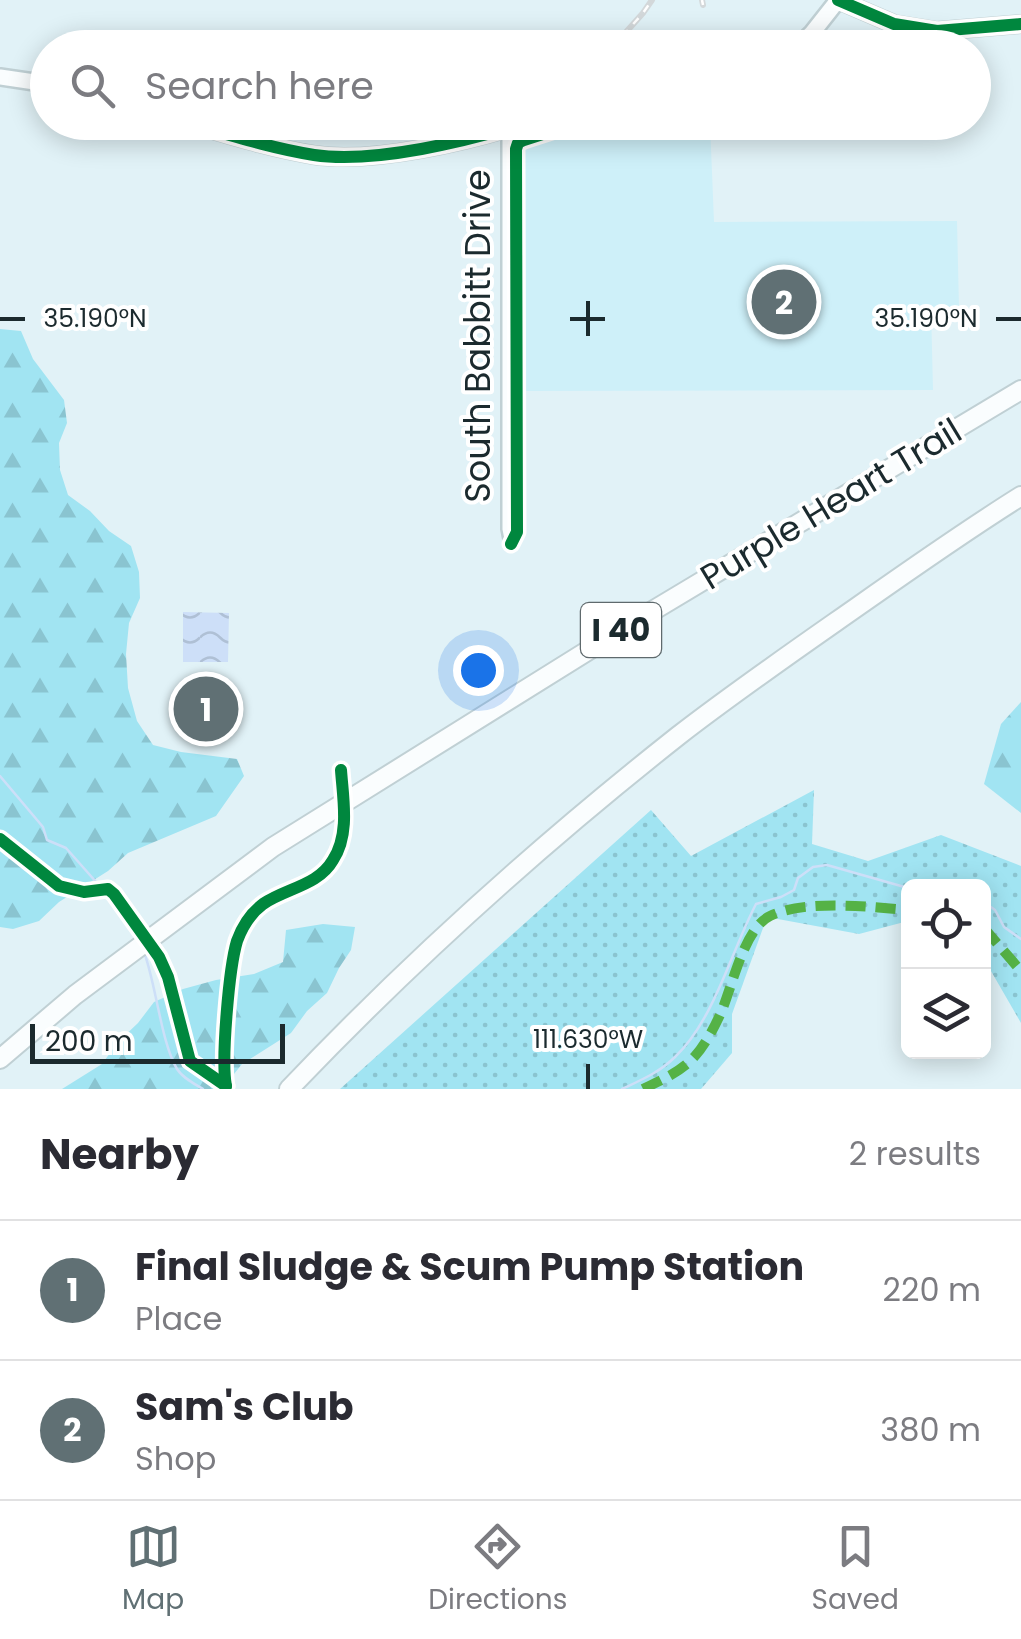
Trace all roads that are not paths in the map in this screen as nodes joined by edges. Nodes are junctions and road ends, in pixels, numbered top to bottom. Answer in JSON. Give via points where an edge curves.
{"nodes":[{"id":1,"x":838,"y":0,"type":"edge"},
{"id":2,"x":1021,"y":24,"type":"edge"},
{"id":3,"x":814,"y":30,"type":"edge"},
{"id":4,"x":0,"y":77,"type":"edge"},
{"id":5,"x":30,"y":81,"type":"edge"},
{"id":6,"x":256,"y":140,"type":"edge"},
{"id":7,"x":454,"y":140,"type":"edge"},
{"id":8,"x":508,"y":140,"type":"edge"},
{"id":9,"x":1021,"y":382,"type":"edge"},
{"id":10,"x":1021,"y":390,"type":"edge"},
{"id":11,"x":908,"y":459,"type":"junction"},
{"id":12,"x":1021,"y":496,"type":"edge"},
{"id":13,"x":511,"y":544,"type":"dead end"},
{"id":14,"x":0,"y":1059,"type":"edge"},
{"id":15,"x":289,"y":1089,"type":"edge"}],
"edges":[{"from":1,"to":2,"type":"main road","via":[[894,24],[936,30]]},
{"from":1,"to":3,"type":"main road"},
{"from":4,"to":5,"type":"main road"},
{"from":6,"to":7,"type":"main road","via":[[316,155],[376,156]]},
{"from":8,"to":13,"type":"street","name":"South Babbitt Drive"},
{"from":9,"to":11,"type":"highway"},
{"from":10,"to":11,"type":"highway","name":"Purple Heart Trail","number":"I 40"},
{"from":11,"to":14,"type":"highway","name":"Purple Heart Trail","number":"I 40","via":[[272,846]]},
{"from":12,"to":15,"type":"highway","via":[[814,636],[650,758],[443,937]]}]}
